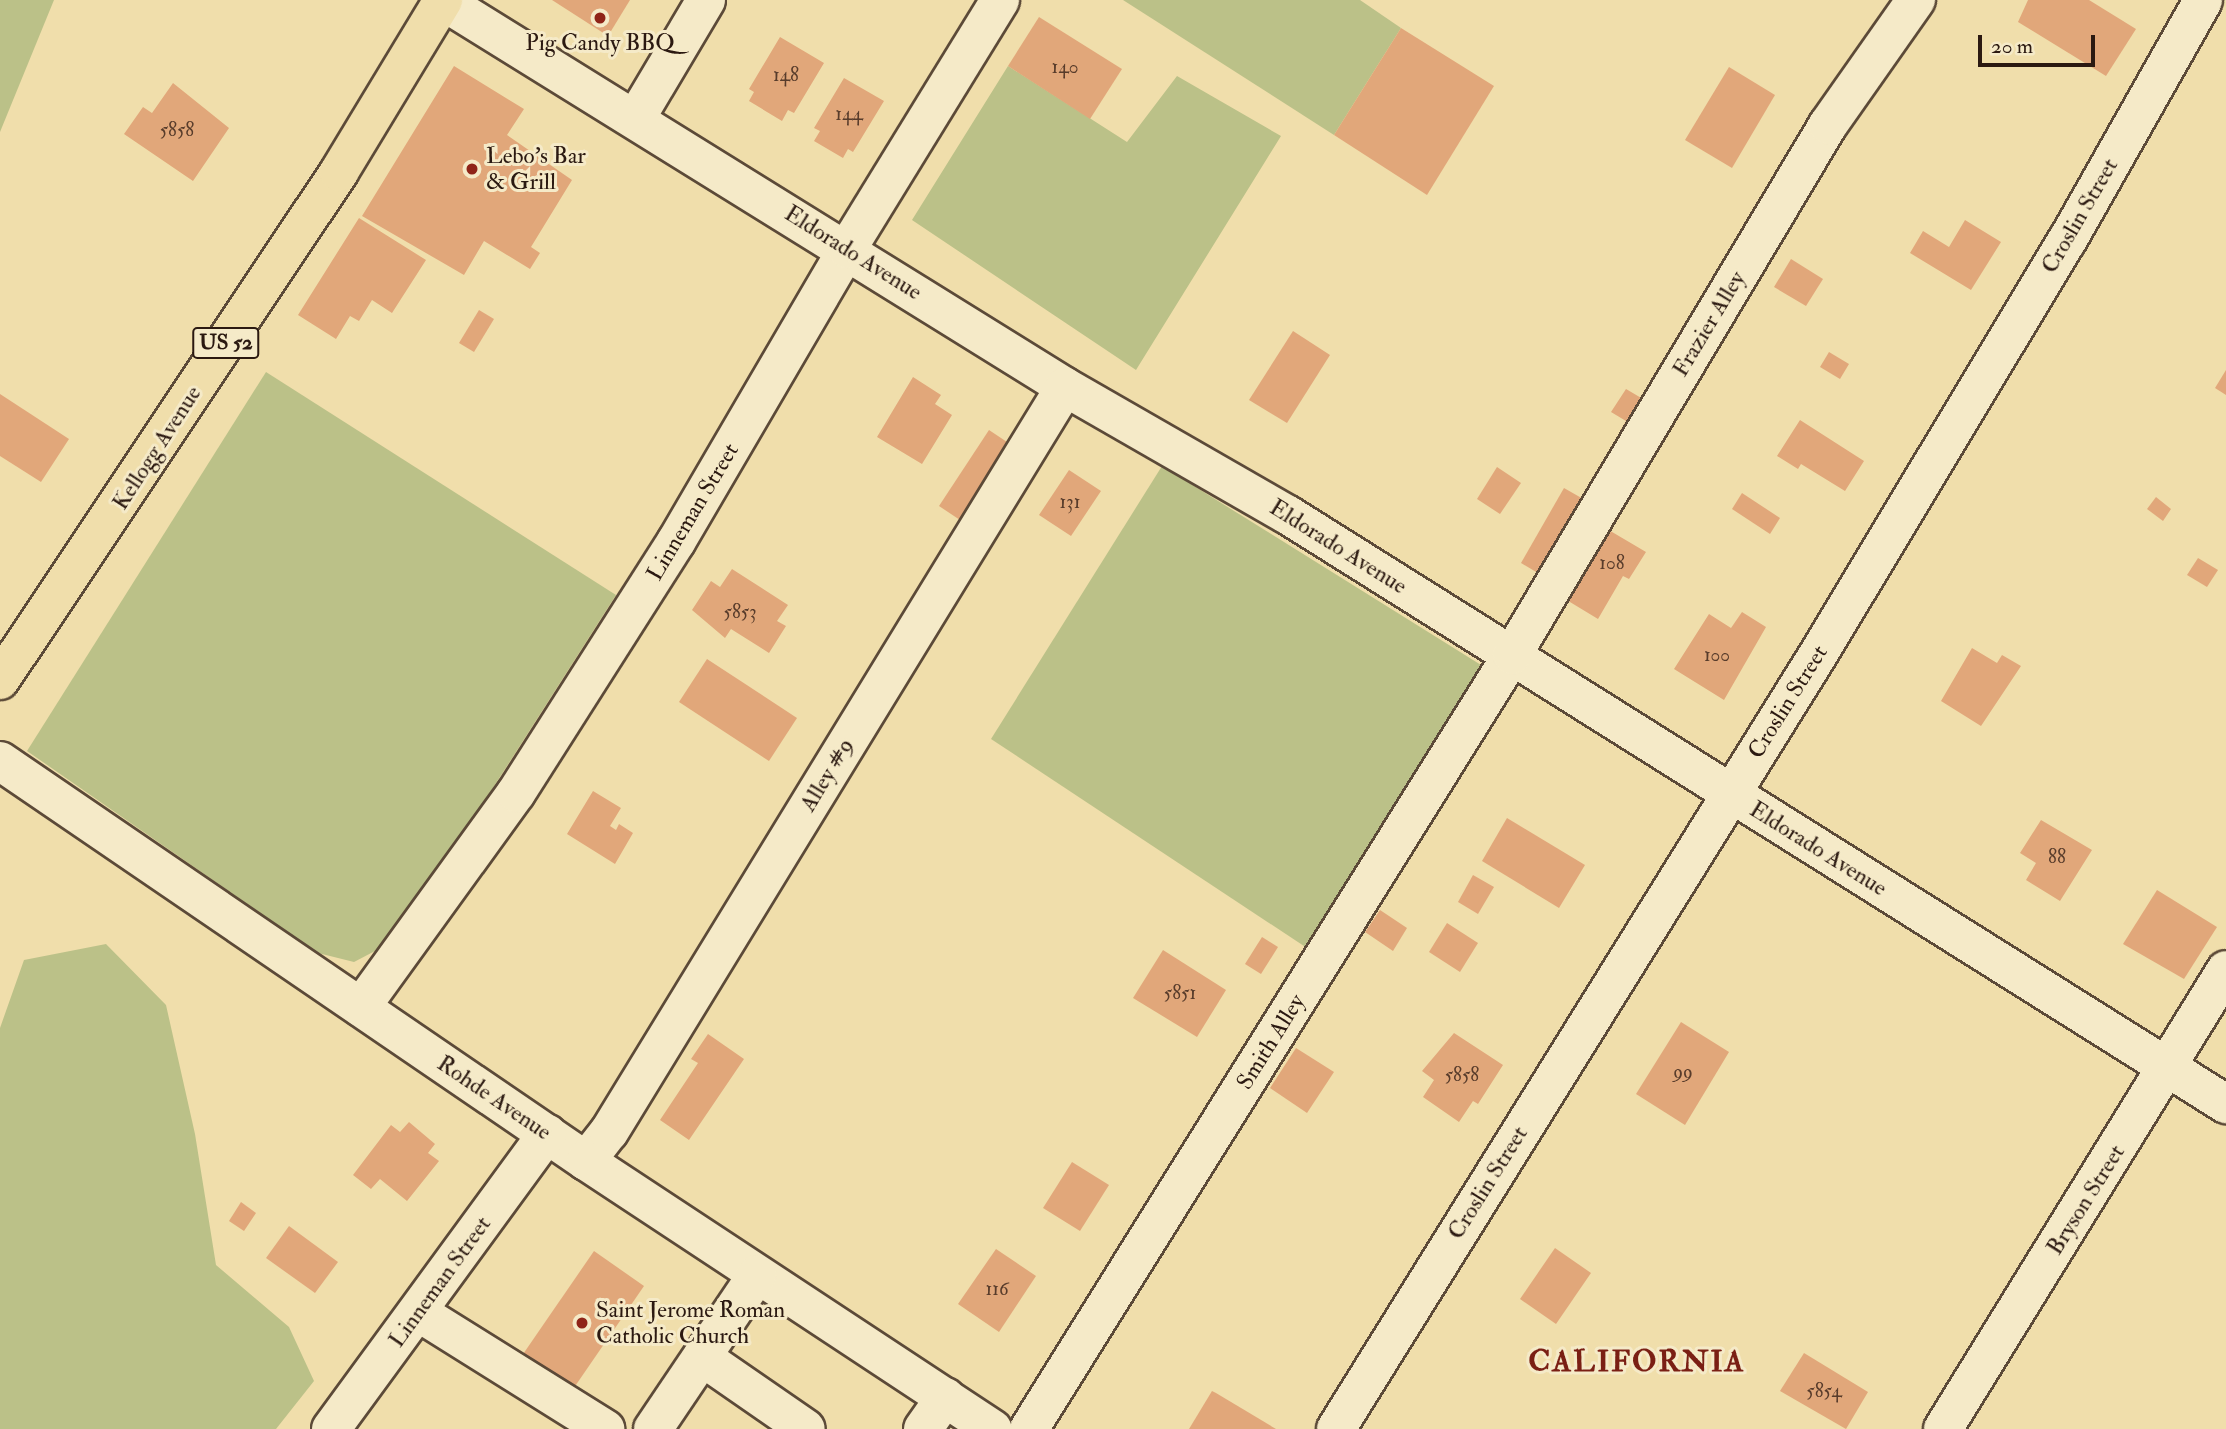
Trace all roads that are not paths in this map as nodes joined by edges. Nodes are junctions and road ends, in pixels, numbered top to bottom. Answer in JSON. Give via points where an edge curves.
{"nodes":[{"id":1,"x":443,"y":0,"type":"edge"},
{"id":2,"x":706,"y":0,"type":"edge"},
{"id":3,"x":1000,"y":0,"type":"edge"},
{"id":4,"x":1916,"y":0,"type":"edge"},
{"id":5,"x":2202,"y":0,"type":"edge"},
{"id":6,"x":2226,"y":14,"type":"edge"},
{"id":7,"x":636,"y":118,"type":"junction"},
{"id":8,"x":847,"y":249,"type":"junction"},
{"id":9,"x":1065,"y":387,"type":"junction"},
{"id":10,"x":1512,"y":654,"type":"junction"},
{"id":11,"x":0,"y":680,"type":"edge"},
{"id":12,"x":0,"y":761,"type":"edge"},
{"id":13,"x":1729,"y":794,"type":"junction"},
{"id":14,"x":2226,"y":970,"type":"edge"},
{"id":15,"x":361,"y":1007,"type":"junction"},
{"id":16,"x":2164,"y":1065,"type":"junction"},
{"id":17,"x":2226,"y":1104,"type":"edge"},
{"id":18,"x":547,"y":1134,"type":"junction"},
{"id":19,"x":586,"y":1161,"type":"junction"},
{"id":20,"x":758,"y":1275,"type":"junction"},
{"id":21,"x":418,"y":1312,"type":"junction"},
{"id":22,"x":702,"y":1357,"type":"junction"},
{"id":23,"x":945,"y":1397,"type":"junction"},
{"id":24,"x":331,"y":1429,"type":"edge"},
{"id":25,"x":605,"y":1429,"type":"edge"},
{"id":26,"x":653,"y":1429,"type":"edge"},
{"id":27,"x":806,"y":1429,"type":"edge"},
{"id":28,"x":923,"y":1429,"type":"edge"},
{"id":29,"x":993,"y":1429,"type":"edge"},
{"id":30,"x":1029,"y":1429,"type":"edge"},
{"id":31,"x":1336,"y":1429,"type":"edge"},
{"id":32,"x":1943,"y":1429,"type":"edge"}],
"edges":[{"from":1,"to":7,"type":"street","name":"Eldorado Avenue"},
{"from":1,"to":11,"type":"main road","name":"Kellogg Avenue","number":"US 52","via":[[339,172]]},
{"from":2,"to":7,"type":"street"},
{"from":3,"to":8,"type":"street","name":"Linneman Street"},
{"from":4,"to":10,"type":"street","name":"Frazier Alley","via":[[1828,125]]},
{"from":5,"to":6,"type":"street"},
{"from":5,"to":13,"type":"street","name":"Croslin Street","via":[[2067,240]]},
{"from":7,"to":8,"type":"street","name":"Eldorado Avenue"},
{"from":8,"to":9,"type":"street","name":"Eldorado Avenue"},
{"from":8,"to":15,"type":"street","name":"Linneman Street","via":[[676,542],[524,782]]},
{"from":9,"to":10,"type":"street","name":"Eldorado Avenue","via":[[1288,515]]},
{"from":9,"to":19,"type":"street","name":"Alley #9","via":[[609,1132]]},
{"from":10,"to":13,"type":"street","name":"Eldorado Avenue"},
{"from":10,"to":30,"type":"street","name":"Smith Alley"},
{"from":12,"to":15,"type":"street","name":"Rohde Avenue"},
{"from":13,"to":16,"type":"street","name":"Eldorado Avenue"},
{"from":13,"to":31,"type":"street","name":"Croslin Street"},
{"from":14,"to":16,"type":"street","name":"Bryson Street"},
{"from":15,"to":18,"type":"street","name":"Rohde Avenue"},
{"from":16,"to":17,"type":"street","name":"Eldorado Avenue"},
{"from":16,"to":32,"type":"street","name":"Bryson Street","via":[[2124,1141]]},
{"from":18,"to":19,"type":"street","name":"Rohde Avenue"},
{"from":18,"to":21,"type":"street","name":"Linneman Street"},
{"from":19,"to":20,"type":"street","name":"Rohde Avenue"},
{"from":20,"to":22,"type":"street"},
{"from":20,"to":23,"type":"street","name":"Rohde Avenue"},
{"from":21,"to":24,"type":"street","name":"Linneman Street"},
{"from":21,"to":25,"type":"street"},
{"from":22,"to":26,"type":"street"},
{"from":22,"to":27,"type":"street"},
{"from":23,"to":28,"type":"street"},
{"from":23,"to":29,"type":"street","name":"Rohde Avenue"}]}
